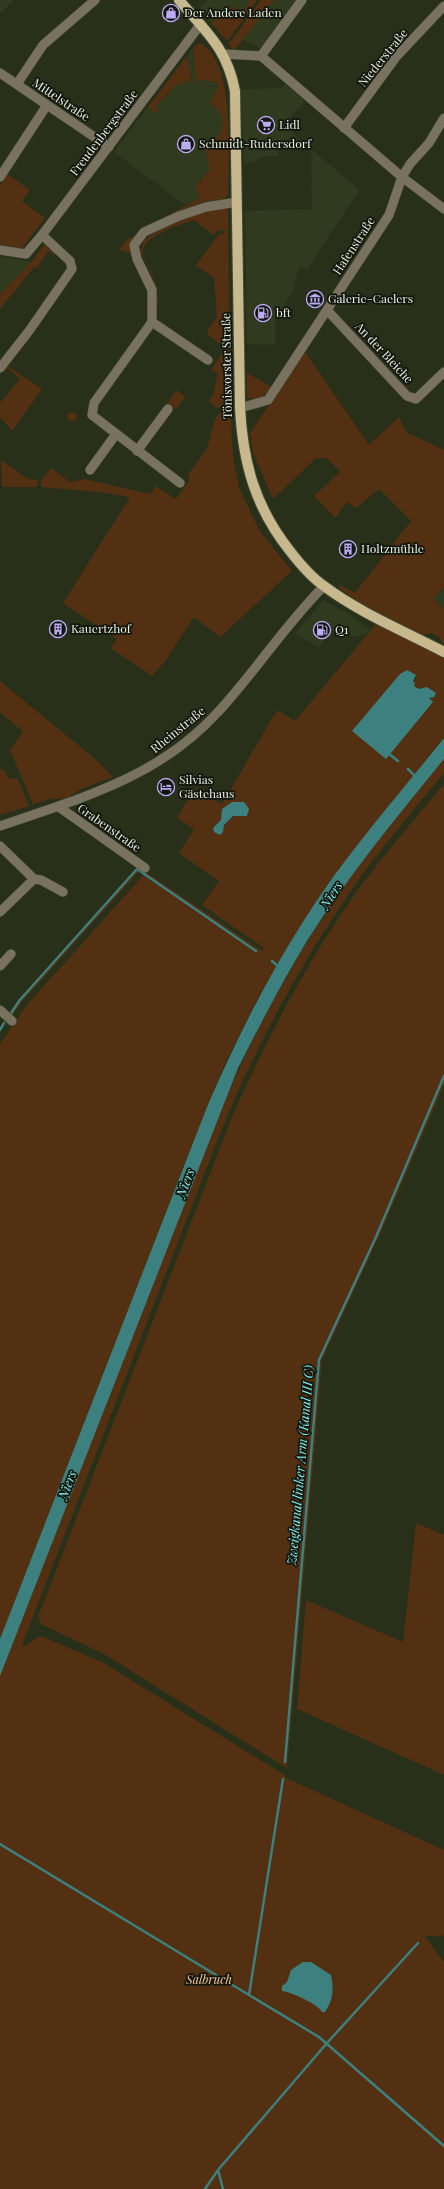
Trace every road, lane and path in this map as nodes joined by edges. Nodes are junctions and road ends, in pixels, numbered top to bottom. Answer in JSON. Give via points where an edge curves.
{"nodes":[{"id":1,"x":95,"y":0,"type":"edge"},
{"id":2,"x":179,"y":0,"type":"edge"},
{"id":3,"x":302,"y":0,"type":"edge"},
{"id":4,"x":444,"y":6,"type":"edge"},
{"id":5,"x":200,"y":25,"type":"junction"},
{"id":6,"x":224,"y":54,"type":"junction"},
{"id":7,"x":261,"y":56,"type":"junction"},
{"id":8,"x":0,"y":73,"type":"edge"},
{"id":9,"x":17,"y":84,"type":"junction"},
{"id":10,"x":47,"y":105,"type":"junction"},
{"id":11,"x":444,"y":118,"type":"edge"},
{"id":12,"x":344,"y":128,"type":"junction"},
{"id":13,"x":109,"y":147,"type":"junction"},
{"id":14,"x":0,"y":177,"type":"edge"},
{"id":15,"x":402,"y":177,"type":"junction"},
{"id":16,"x":237,"y":202,"type":"junction"},
{"id":17,"x":444,"y":210,"type":"edge"},
{"id":18,"x":42,"y":235,"type":"junction"},
{"id":19,"x":0,"y":250,"type":"edge"},
{"id":20,"x":327,"y":310,"type":"junction"},
{"id":21,"x":152,"y":322,"type":"junction"},
{"id":22,"x":208,"y":360,"type":"dead end"},
{"id":23,"x":0,"y":368,"type":"edge"},
{"id":24,"x":444,"y":372,"type":"edge"},
{"id":25,"x":240,"y":408,"type":"junction"},
{"id":26,"x":168,"y":409,"type":"dead end"},
{"id":27,"x":116,"y":434,"type":"junction"},
{"id":28,"x":137,"y":451,"type":"junction"},
{"id":29,"x":90,"y":470,"type":"dead end"},
{"id":30,"x":180,"y":483,"type":"dead end"},
{"id":31,"x":324,"y":586,"type":"junction"},
{"id":32,"x":444,"y":652,"type":"edge"},
{"id":33,"x":59,"y":807,"type":"junction"},
{"id":34,"x":0,"y":826,"type":"edge"},
{"id":35,"x":0,"y":846,"type":"edge"},
{"id":36,"x":144,"y":868,"type":"dead end"},
{"id":37,"x":34,"y":879,"type":"junction"},
{"id":38,"x":63,"y":892,"type":"dead end"},
{"id":39,"x":0,"y":912,"type":"edge"},
{"id":40,"x":11,"y":954,"type":"dead end"},
{"id":41,"x":0,"y":966,"type":"edge"},
{"id":42,"x":0,"y":1010,"type":"edge"},
{"id":43,"x":12,"y":1021,"type":"dead end"}],
"edges":[{"from":1,"to":9,"type":"street","via":[[43,45]]},
{"from":2,"to":5,"type":"main road","name":"Tönisvorster Straße"},
{"from":3,"to":7,"type":"street"},
{"from":4,"to":12,"type":"street","name":"Niederstraße","via":[[396,57]]},
{"from":5,"to":6,"type":"main road","name":"Tönisvorster Straße"},
{"from":5,"to":13,"type":"street","name":"Freudenbergstraße"},
{"from":6,"to":7,"type":"street"},
{"from":6,"to":16,"type":"main road","name":"Tönisvorster Straße","via":[[235,91]]},
{"from":7,"to":12,"type":"street"},
{"from":8,"to":9,"type":"street","name":"Mittelstraße"},
{"from":9,"to":10,"type":"street","name":"Mittelstraße"},
{"from":10,"to":13,"type":"street","name":"Mittelstraße"},
{"from":10,"to":14,"type":"street"},
{"from":11,"to":15,"type":"street","name":"Hafenstraße","via":[[429,143]]},
{"from":12,"to":15,"type":"street"},
{"from":13,"to":18,"type":"street","name":"Freudenbergstraße"},
{"from":15,"to":17,"type":"street"},
{"from":15,"to":20,"type":"street","name":"Hafenstraße","via":[[388,215]]},
{"from":16,"to":21,"type":"street","via":[[206,207],[179,216],[144,232],[134,245],[152,290]]},
{"from":16,"to":25,"type":"main road","name":"Tönisvorster Straße"},
{"from":18,"to":19,"type":"street","name":"Freudenbergstraße","via":[[26,254]]},
{"from":18,"to":23,"type":"street","via":[[70,261],[72,270]]},
{"from":20,"to":24,"type":"street","name":"An der Bleiche","via":[[407,396],[416,399]]},
{"from":20,"to":25,"type":"street","name":"Hafenstraße","via":[[268,400]]},
{"from":21,"to":22,"type":"street"},
{"from":21,"to":27,"type":"street","via":[[94,403],[92,415]]},
{"from":25,"to":31,"type":"main road","name":"Tönisvorster Straße","via":[[242,441],[252,484],[264,513],[295,557]]},
{"from":26,"to":28,"type":"street"},
{"from":27,"to":28,"type":"street"},
{"from":27,"to":29,"type":"street"},
{"from":28,"to":30,"type":"street"},
{"from":31,"to":32,"type":"main road","name":"Tönisvorster Straße","via":[[375,617]]},
{"from":31,"to":33,"type":"street","name":"Rheinstraße","via":[[218,713],[177,749],[121,784]]},
{"from":33,"to":34,"type":"street","name":"Rheinstraße"},
{"from":33,"to":36,"type":"street","name":"Grabenstraße"},
{"from":35,"to":37,"type":"street"},
{"from":37,"to":38,"type":"street"},
{"from":37,"to":39,"type":"street"},
{"from":40,"to":41,"type":"street"},
{"from":42,"to":43,"type":"street"}]}
